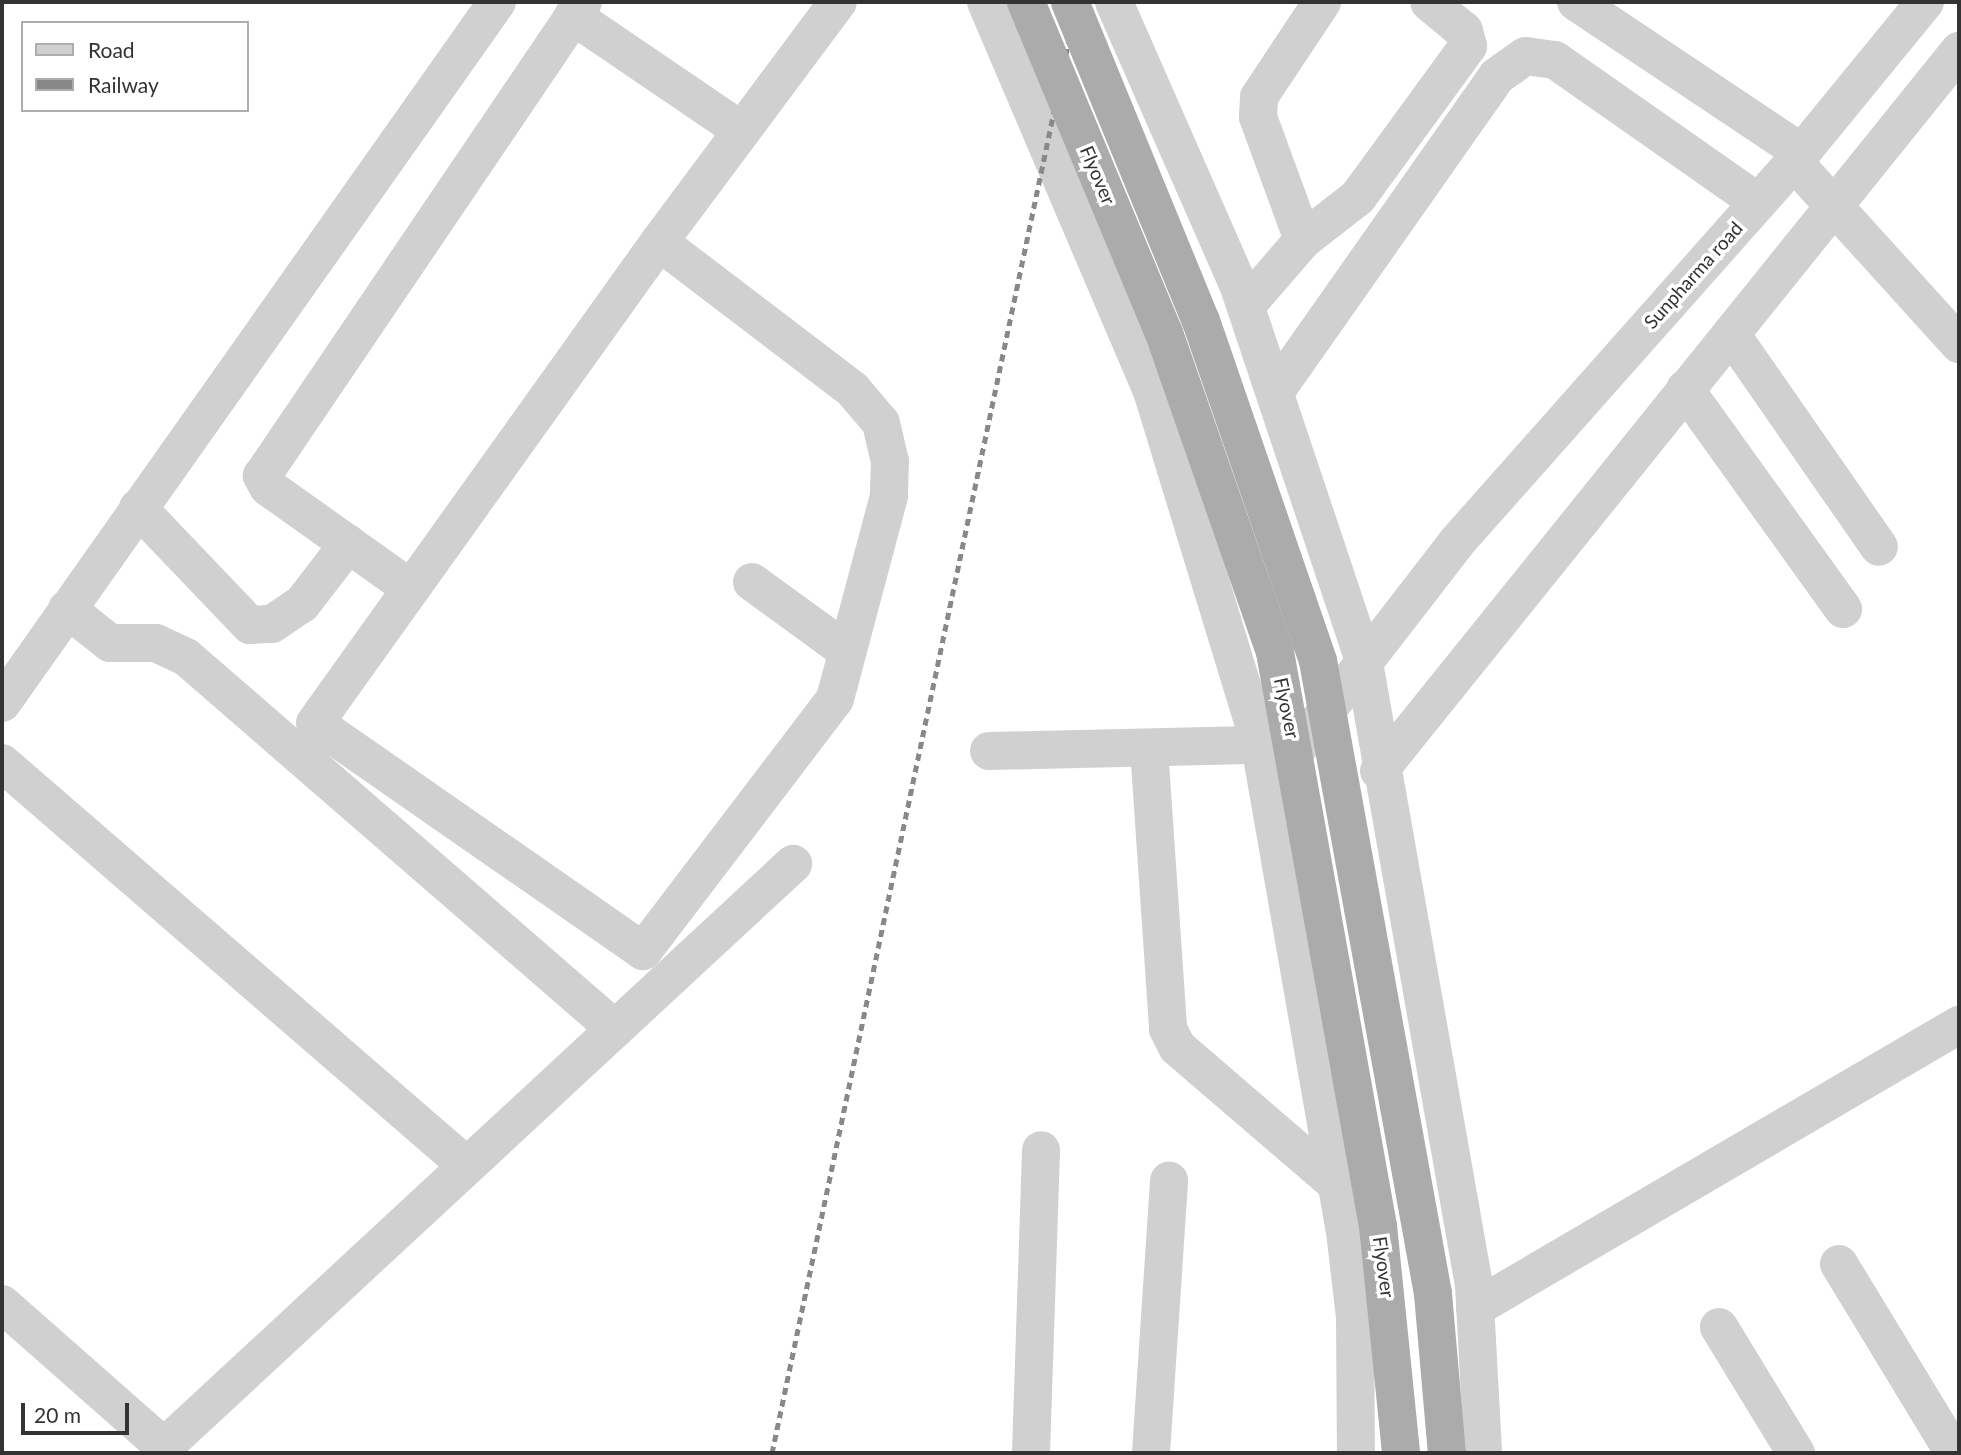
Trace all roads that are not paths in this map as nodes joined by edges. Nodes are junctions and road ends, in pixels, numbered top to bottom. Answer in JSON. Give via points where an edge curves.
{"nodes":[{"id":1,"x":497,"y":2,"type":"edge"},
{"id":2,"x":986,"y":2,"type":"edge"},
{"id":3,"x":1026,"y":2,"type":"edge"},
{"id":4,"x":1070,"y":2,"type":"edge"},
{"id":5,"x":1114,"y":2,"type":"edge"},
{"id":6,"x":1322,"y":2,"type":"edge"},
{"id":7,"x":1429,"y":2,"type":"edge"},
{"id":8,"x":1576,"y":2,"type":"edge"},
{"id":9,"x":1925,"y":2,"type":"edge"},
{"id":10,"x":836,"y":3,"type":"edge"},
{"id":11,"x":578,"y":9,"type":"edge"},
{"id":12,"x":1959,"y":51,"type":"edge"},
{"id":13,"x":742,"y":131,"type":"junction"},
{"id":14,"x":1798,"y":157,"type":"junction"},
{"id":15,"x":1758,"y":202,"type":"junction"},
{"id":16,"x":1835,"y":207,"type":"junction"},
{"id":17,"x":1303,"y":240,"type":"junction"},
{"id":18,"x":659,"y":242,"type":"junction"},
{"id":19,"x":1246,"y":306,"type":"junction"},
{"id":20,"x":1731,"y":334,"type":"junction"},
{"id":21,"x":1959,"y":344,"type":"edge"},
{"id":22,"x":1685,"y":389,"type":"junction"},
{"id":23,"x":1275,"y":392,"type":"junction"},
{"id":24,"x":138,"y":508,"type":"junction"},
{"id":25,"x":348,"y":544,"type":"junction"},
{"id":26,"x":1879,"y":547,"type":"dead end"},
{"id":27,"x":752,"y":582,"type":"dead end"},
{"id":28,"x":410,"y":588,"type":"junction"},
{"id":29,"x":67,"y":609,"type":"junction"},
{"id":30,"x":1843,"y":609,"type":"dead end"},
{"id":31,"x":848,"y":651,"type":"junction"},
{"id":32,"x":1363,"y":657,"type":"junction"},
{"id":33,"x":2,"y":703,"type":"edge"},
{"id":34,"x":1260,"y":745,"type":"junction"},
{"id":35,"x":1149,"y":748,"type":"junction"},
{"id":36,"x":989,"y":751,"type":"dead end"},
{"id":37,"x":2,"y":763,"type":"edge"},
{"id":38,"x":1380,"y":771,"type":"junction"},
{"id":39,"x":1268,"y":788,"type":"junction"},
{"id":40,"x":793,"y":864,"type":"dead end"},
{"id":41,"x":1959,"y":1025,"type":"edge"},
{"id":42,"x":615,"y":1029,"type":"junction"},
{"id":43,"x":1041,"y":1150,"type":"dead end"},
{"id":44,"x":467,"y":1166,"type":"junction"},
{"id":45,"x":1169,"y":1181,"type":"dead end"},
{"id":46,"x":1336,"y":1184,"type":"junction"},
{"id":47,"x":1839,"y":1264,"type":"dead end"},
{"id":48,"x":2,"y":1304,"type":"edge"},
{"id":49,"x":1475,"y":1308,"type":"junction"},
{"id":50,"x":1719,"y":1327,"type":"dead end"},
{"id":51,"x":1031,"y":1453,"type":"edge"},
{"id":52,"x":1151,"y":1453,"type":"edge"},
{"id":53,"x":1356,"y":1453,"type":"edge"},
{"id":54,"x":1401,"y":1453,"type":"edge"},
{"id":55,"x":1447,"y":1453,"type":"edge"},
{"id":56,"x":1483,"y":1453,"type":"edge"},
{"id":57,"x":1796,"y":1453,"type":"edge"},
{"id":58,"x":1954,"y":1453,"type":"edge"}],
"edges":[{"from":1,"to":24,"type":"street"},
{"from":2,"to":34,"type":"street","via":[[1152,391]]},
{"from":3,"to":54,"type":"main road","name":"Flyover","bridge":true,"via":[[1164,333],[1275,652],[1378,1226]]},
{"from":4,"to":55,"type":"main road","name":"Flyover","bridge":true,"via":[[1201,321],[1318,661],[1433,1294]]},
{"from":5,"to":19,"type":"street"},
{"from":6,"to":17,"type":"street","via":[[1259,97],[1258,117]]},
{"from":7,"to":17,"type":"street","via":[[1464,31],[1468,46],[1357,197]]},
{"from":8,"to":14,"type":"street"},
{"from":9,"to":14,"type":"street","name":"Sunpharma road"},
{"from":10,"to":13,"type":"street"},
{"from":11,"to":13,"type":"street"},
{"from":11,"to":25,"type":"street","via":[[268,458],[262,476],[268,487]]},
{"from":12,"to":16,"type":"street"},
{"from":13,"to":18,"type":"street"},
{"from":14,"to":15,"type":"street","name":"Sunpharma road"},
{"from":14,"to":16,"type":"street"},
{"from":15,"to":23,"type":"street","via":[[1555,60],[1526,56],[1497,76]]},
{"from":15,"to":32,"type":"street","name":"Sunpharma road","via":[[1456,542]]},
{"from":16,"to":20,"type":"street"},
{"from":16,"to":21,"type":"street"},
{"from":17,"to":19,"type":"street"},
{"from":18,"to":28,"type":"street"},
{"from":18,"to":31,"type":"street","via":[[853,390],[881,423],[889,496]]},
{"from":19,"to":23,"type":"street"},
{"from":20,"to":22,"type":"street"},
{"from":20,"to":26,"type":"street"},
{"from":22,"to":30,"type":"street"},
{"from":22,"to":38,"type":"street","via":[[1578,517]]},
{"from":23,"to":32,"type":"street"},
{"from":24,"to":25,"type":"street","via":[[250,625],[272,624],[302,604]]},
{"from":24,"to":29,"type":"street"},
{"from":25,"to":28,"type":"street"},
{"from":27,"to":31,"type":"street"},
{"from":28,"to":31,"type":"street","via":[[315,723],[643,951],[835,699]]},
{"from":29,"to":33,"type":"street"},
{"from":29,"to":42,"type":"street","via":[[110,643],[156,643],[186,657]]},
{"from":32,"to":38,"type":"street"},
{"from":32,"to":39,"type":"street","name":"Sunpharma road"},
{"from":34,"to":35,"type":"street"},
{"from":34,"to":39,"type":"street"},
{"from":35,"to":36,"type":"street"},
{"from":35,"to":46,"type":"street","via":[[1168,1029],[1177,1047]]},
{"from":37,"to":44,"type":"street"},
{"from":38,"to":49,"type":"street"},
{"from":39,"to":46,"type":"street"},
{"from":40,"to":42,"type":"street"},
{"from":41,"to":49,"type":"street"},
{"from":42,"to":44,"type":"street"},
{"from":43,"to":51,"type":"street"},
{"from":44,"to":48,"type":"street","via":[[164,1447]]},
{"from":45,"to":52,"type":"street"},
{"from":46,"to":53,"type":"street","via":[[1355,1317]]},
{"from":47,"to":58,"type":"street"},
{"from":49,"to":56,"type":"street"},
{"from":50,"to":57,"type":"street"}]}
